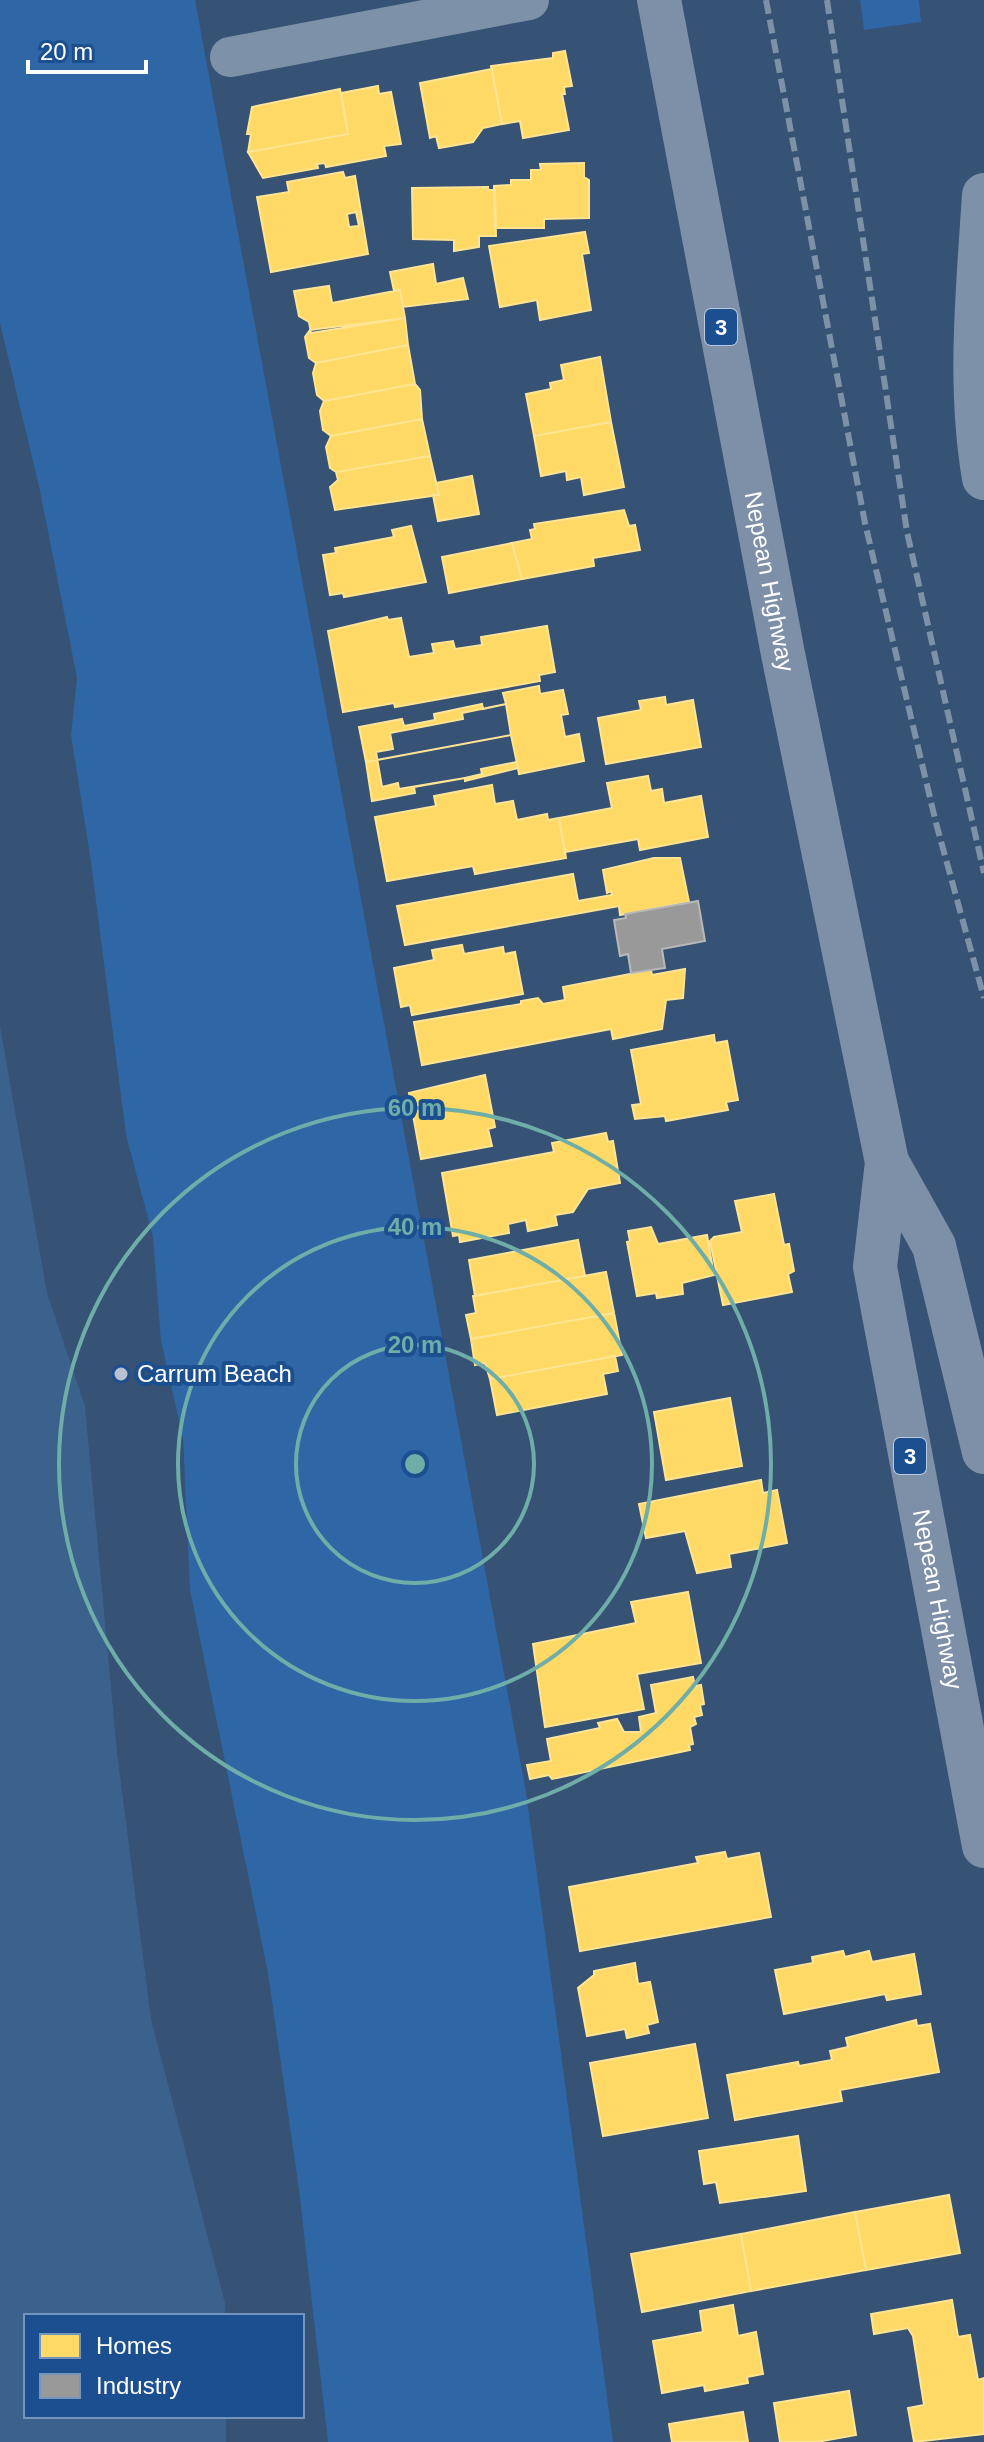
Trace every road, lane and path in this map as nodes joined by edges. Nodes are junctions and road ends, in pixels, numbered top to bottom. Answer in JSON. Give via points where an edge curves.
{"nodes":[{"id":1,"x":529,"y":0,"type":"edge"},
{"id":2,"x":659,"y":0,"type":"edge"},
{"id":3,"x":230,"y":57,"type":"dead end"},
{"id":4,"x":984,"y":195,"type":"edge"},
{"id":5,"x":984,"y":478,"type":"edge"},
{"id":6,"x":887,"y":1162,"type":"junction"},
{"id":7,"x":984,"y":1452,"type":"edge"},
{"id":8,"x":975,"y":1746,"type":"edge"},
{"id":9,"x":984,"y":1846,"type":"edge"}],
"edges":[{"from":1,"to":3,"type":"street"},
{"from":2,"to":6,"type":"highway","name":"Nepean Highway","number":"3","via":[[783,654]]},
{"from":4,"to":5,"type":"street","via":[[976,349]]},
{"from":6,"to":7,"type":"highway","name":"Nepean Highway","number":"3","via":[[934,1246]]},
{"from":6,"to":8,"type":"highway","name":"Nepean Highway","number":"3","via":[[875,1267]]},
{"from":8,"to":9,"type":"highway","name":"Nepean Highway","number":"3"}]}
